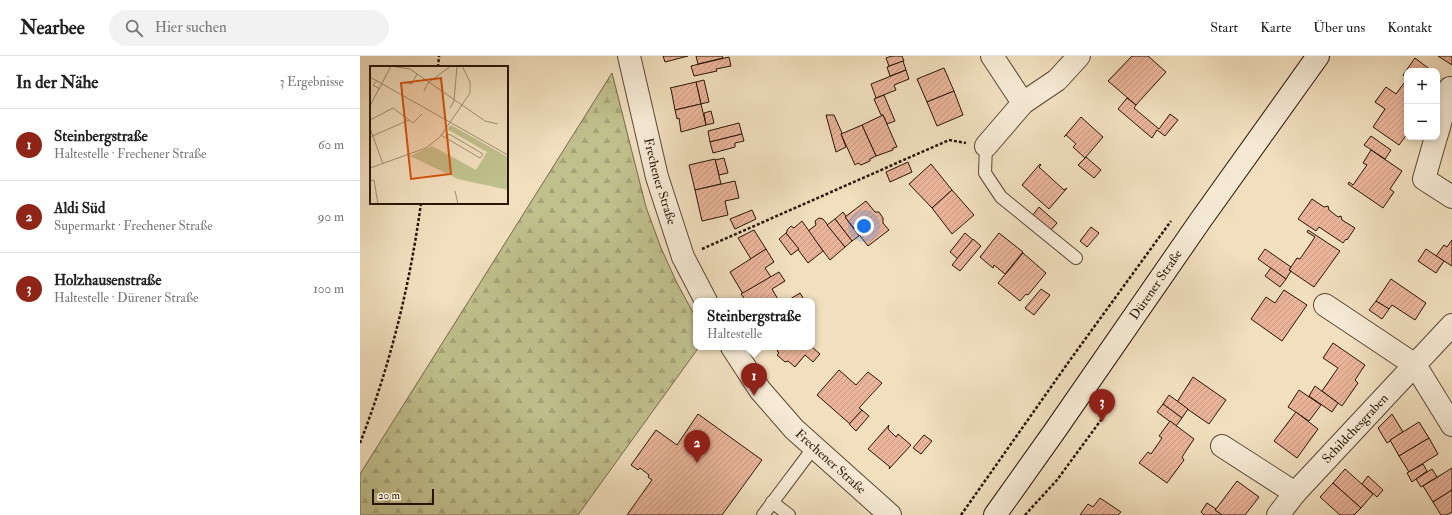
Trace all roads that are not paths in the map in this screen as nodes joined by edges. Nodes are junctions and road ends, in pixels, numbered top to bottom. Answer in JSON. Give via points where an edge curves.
{"nodes":[{"id":1,"x":629,"y":56,"type":"edge"},
{"id":2,"x":992,"y":56,"type":"edge"},
{"id":3,"x":1079,"y":56,"type":"edge"},
{"id":4,"x":1318,"y":56,"type":"edge"},
{"id":5,"x":1450,"y":88,"type":"dead end"},
{"id":6,"x":1023,"y":103,"type":"junction"},
{"id":7,"x":1440,"y":123,"type":"edge"},
{"id":8,"x":1435,"y":140,"type":"edge"},
{"id":9,"x":986,"y":146,"type":"joint"},
{"id":10,"x":1452,"y":197,"type":"edge"},
{"id":11,"x":1076,"y":258,"type":"dead end"},
{"id":12,"x":704,"y":298,"type":"edge"},
{"id":13,"x":1325,"y":305,"type":"dead end"},
{"id":14,"x":1452,"y":325,"type":"edge"},
{"id":15,"x":734,"y":350,"type":"edge"},
{"id":16,"x":1415,"y":365,"type":"junction"},
{"id":17,"x":1452,"y":425,"type":"edge"},
{"id":18,"x":1222,"y":446,"type":"dead end"},
{"id":19,"x":814,"y":447,"type":"junction"},
{"id":20,"x":1295,"y":493,"type":"junction"},
{"id":21,"x":772,"y":502,"type":"junction"},
{"id":22,"x":763,"y":515,"type":"edge"},
{"id":23,"x":789,"y":515,"type":"edge"},
{"id":24,"x":890,"y":515,"type":"edge"},
{"id":25,"x":995,"y":515,"type":"edge"},
{"id":26,"x":1278,"y":515,"type":"edge"}],
"edges":[{"from":1,"to":12,"type":"street","name":"Frechener Straße","via":[[657,177],[683,257]]},
{"from":2,"to":6,"type":"street"},
{"from":3,"to":6,"type":"street","via":[[1057,80]]},
{"from":4,"to":25,"type":"street","name":"Dürener Straße"},
{"from":5,"to":7,"type":"street"},
{"from":6,"to":9,"type":"street"},
{"from":8,"to":10,"type":"street","via":[[1424,179]]},
{"from":9,"to":11,"type":"lane","via":[[985,174],[1001,197]]},
{"from":13,"to":16,"type":"street"},
{"from":14,"to":16,"type":"street","name":"Schildchesgraben"},
{"from":15,"to":19,"type":"street","name":"Frechener Straße","via":[[760,390],[794,429]]},
{"from":16,"to":17,"type":"street"},
{"from":16,"to":20,"type":"street","name":"Schildchesgraben"},
{"from":18,"to":20,"type":"street"},
{"from":19,"to":21,"type":"lane"},
{"from":19,"to":24,"type":"street","name":"Frechener Straße"},
{"from":20,"to":26,"type":"street","name":"Schildchesgraben"},
{"from":21,"to":22,"type":"lane"},
{"from":21,"to":23,"type":"lane"}]}
